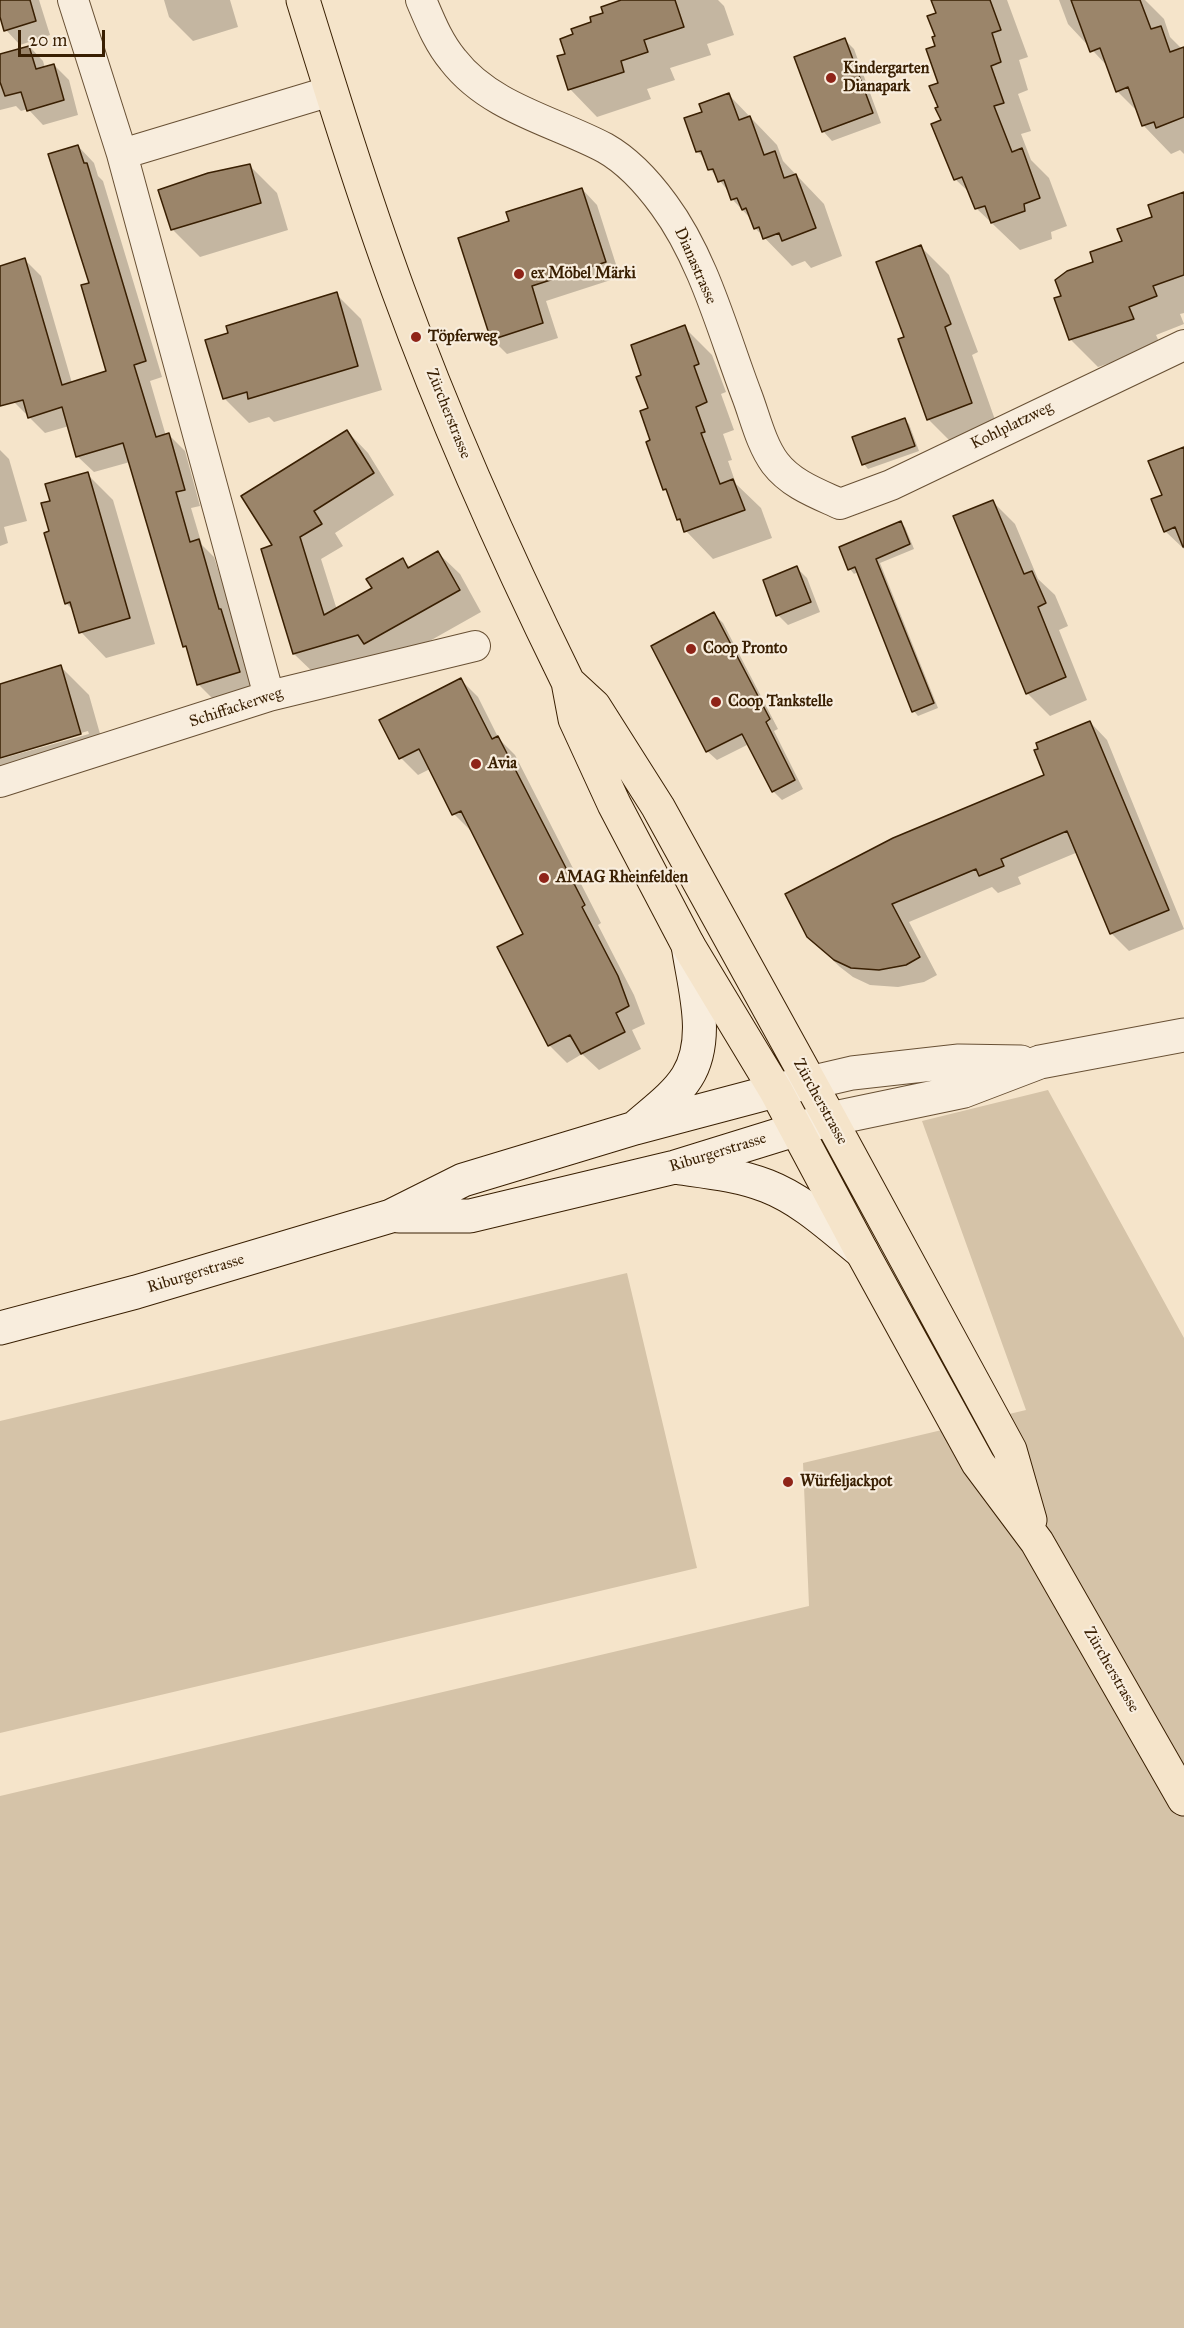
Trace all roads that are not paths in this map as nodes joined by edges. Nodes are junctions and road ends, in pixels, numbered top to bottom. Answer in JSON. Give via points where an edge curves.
{"nodes":[{"id":1,"x":73,"y":0,"type":"edge"},
{"id":2,"x":303,"y":0,"type":"edge"},
{"id":3,"x":421,"y":0,"type":"edge"},
{"id":4,"x":331,"y":91,"type":"junction"},
{"id":5,"x":122,"y":154,"type":"junction"},
{"id":6,"x":1183,"y":348,"type":"edge"},
{"id":7,"x":840,"y":504,"type":"joint"},
{"id":8,"x":475,"y":646,"type":"dead end"},
{"id":9,"x":568,"y":682,"type":"junction"},
{"id":10,"x":269,"y":696,"type":"junction"},
{"id":11,"x":0,"y":782,"type":"edge"},
{"id":12,"x":688,"y":945,"type":"junction"},
{"id":13,"x":1184,"y":1035,"type":"edge"},
{"id":14,"x":1040,"y":1062,"type":"junction"},
{"id":15,"x":809,"y":1083,"type":"junction"},
{"id":16,"x":776,"y":1091,"type":"junction"},
{"id":17,"x":830,"y":1119,"type":"junction"},
{"id":18,"x":635,"y":1128,"type":"junction"},
{"id":19,"x":797,"y":1128,"type":"junction"},
{"id":20,"x":675,"y":1167,"type":"junction"},
{"id":21,"x":391,"y":1216,"type":"junction"},
{"id":22,"x":862,"y":1252,"type":"junction"},
{"id":23,"x":0,"y":1328,"type":"edge"},
{"id":24,"x":1037,"y":1542,"type":"junction"},
{"id":25,"x":1184,"y":1799,"type":"edge"}],
"edges":[{"from":1,"to":5,"type":"street"},
{"from":2,"to":4,"type":"main road","name":"Zürcherstrasse"},
{"from":3,"to":7,"type":"street","name":"Dianastrasse","via":[[435,34],[476,83],[506,104],[607,150],[638,173],[681,229],[775,463],[801,487]]},
{"from":4,"to":5,"type":"street"},
{"from":4,"to":9,"type":"main road","name":"Zürcherstrasse","via":[[416,337],[463,452]]},
{"from":5,"to":10,"type":"street"},
{"from":6,"to":7,"type":"street","name":"Kohlplatzweg","via":[[891,485]]},
{"from":8,"to":10,"type":"street","name":"Schiffackerweg"},
{"from":9,"to":12,"type":"main road","name":"Zürcherstrasse","via":[[575,719],[614,804]]},
{"from":9,"to":15,"type":"main road","name":"Zürcherstrasse","via":[[594,706],[657,807]]},
{"from":10,"to":11,"type":"street","name":"Schiffackerweg"},
{"from":12,"to":16,"type":"main road","name":"Zürcherstrasse"},
{"from":12,"to":18,"type":"main road","name":"Riburgerstrasse","via":[[700,1029],[698,1054],[687,1078]]},
{"from":13,"to":14,"type":"main road","name":"Riburgerstrasse"},
{"from":14,"to":15,"type":"main road","name":"Riburgerstrasse","via":[[959,1061],[852,1073]]},
{"from":14,"to":17,"type":"main road","name":"Riburgerstrasse","via":[[964,1091]]},
{"from":15,"to":16,"type":"main road","name":"Riburgerstrasse"},
{"from":15,"to":17,"type":"main road","name":"Zürcherstrasse"},
{"from":16,"to":18,"type":"main road","name":"Riburgerstrasse"},
{"from":16,"to":19,"type":"main road","name":"Zürcherstrasse"},
{"from":17,"to":19,"type":"main road","name":"Riburgerstrasse"},
{"from":17,"to":24,"type":"main road","name":"Zürcherstrasse","via":[[1010,1450]]},
{"from":18,"to":21,"type":"main road","name":"Riburgerstrasse","via":[[463,1180]]},
{"from":19,"to":20,"type":"main road","name":"Riburgerstrasse"},
{"from":19,"to":22,"type":"main road","name":"Zürcherstrasse"},
{"from":20,"to":21,"type":"main road","name":"Riburgerstrasse","via":[[470,1216]]},
{"from":20,"to":22,"type":"main road","via":[[766,1186],[805,1206]]},
{"from":21,"to":23,"type":"main road","name":"Riburgerstrasse"},
{"from":22,"to":24,"type":"main road","name":"Zürcherstrasse","via":[[978,1463]]},
{"from":24,"to":25,"type":"main road","name":"Zürcherstrasse"}]}
